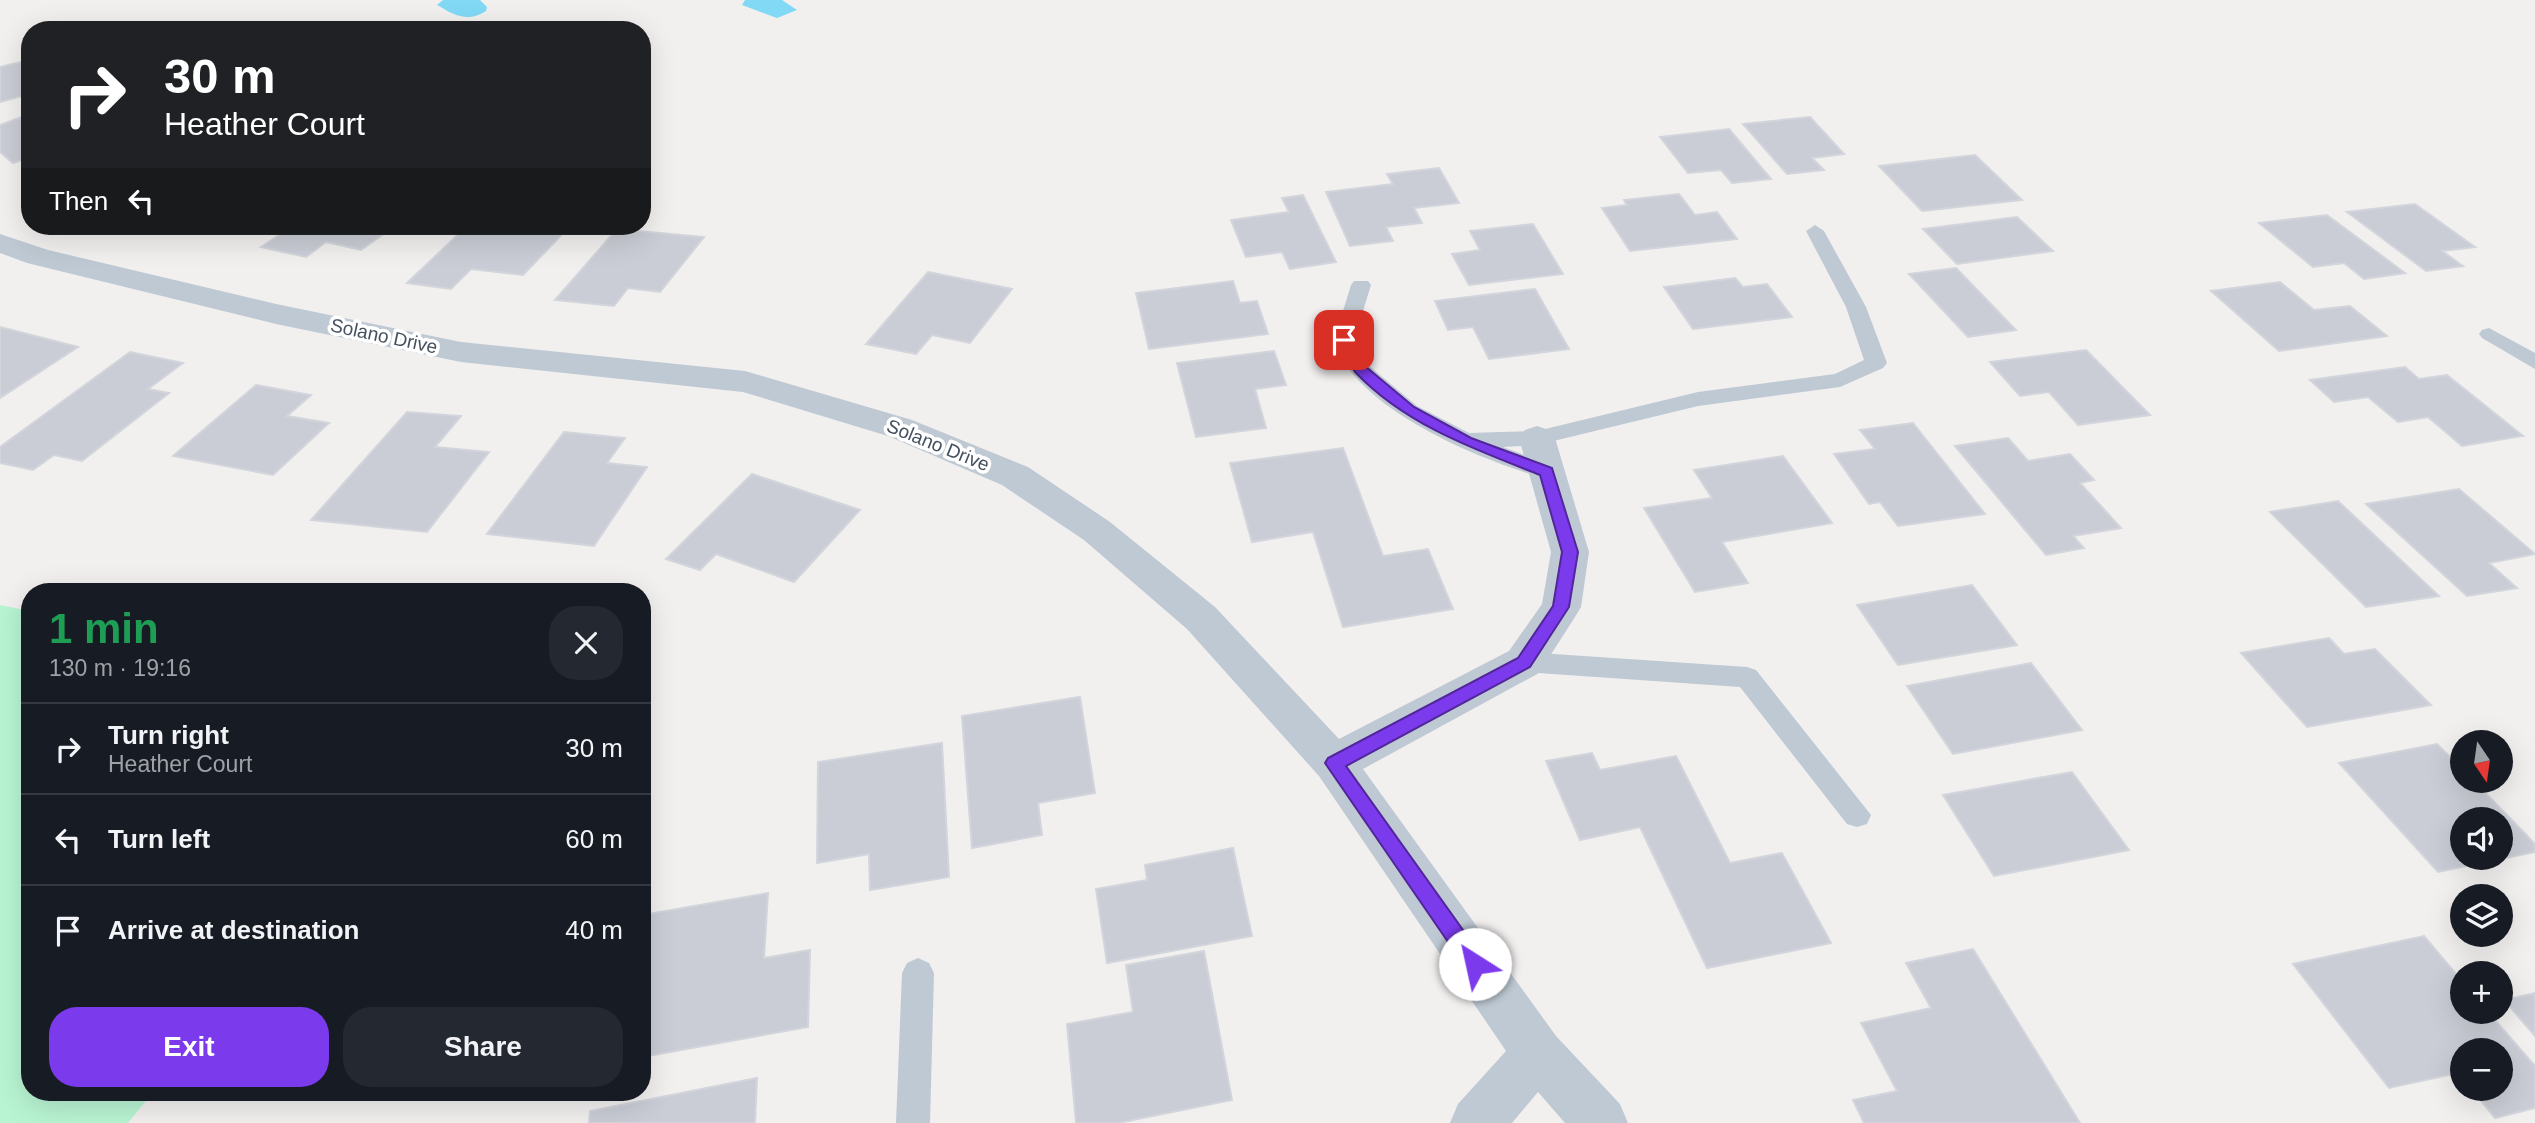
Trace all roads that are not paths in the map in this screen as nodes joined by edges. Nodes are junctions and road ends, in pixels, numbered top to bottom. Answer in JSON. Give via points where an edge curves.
{"nodes":[{"id":1,"x":1815,"y":231,"type":"dead end"},
{"id":2,"x":0,"y":243,"type":"edge"},
{"id":3,"x":1361,"y":285,"type":"dead end"},
{"id":4,"x":2488,"y":334,"type":"dead end"},
{"id":5,"x":2535,"y":362,"type":"edge"},
{"id":6,"x":1466,"y":441,"type":"junction"},
{"id":7,"x":1542,"y":455,"type":"junction"},
{"id":8,"x":1524,"y":662,"type":"junction"},
{"id":9,"x":1334,"y":763,"type":"junction"},
{"id":10,"x":1857,"y":815,"type":"dead end"},
{"id":11,"x":918,"y":973,"type":"dead end"},
{"id":12,"x":1538,"y":1054,"type":"junction"},
{"id":13,"x":913,"y":1123,"type":"edge"},
{"id":14,"x":1477,"y":1123,"type":"edge"},
{"id":15,"x":1601,"y":1123,"type":"edge"}],
"edges":[{"from":1,"to":7,"type":"lane","via":[[1856,307],[1876,363],[1840,380],[1698,399]]},
{"from":2,"to":9,"type":"street","name":"Solano Drive","via":[[38,257],[263,311],[461,352],[745,382],[901,428],[1015,476],[1097,531],[1200,618]]},
{"from":3,"to":6,"type":"lane","via":[[1344,340],[1360,369],[1409,411]]},
{"from":4,"to":5,"type":"lane"},
{"from":6,"to":7,"type":"lane"},
{"from":6,"to":7,"type":"lane"},
{"from":7,"to":8,"type":"street","via":[[1570,552],[1561,607]]},
{"from":8,"to":9,"type":"street"},
{"from":8,"to":10,"type":"lane","via":[[1747,677]]},
{"from":9,"to":12,"type":"street","name":"Solano Drive"},
{"from":11,"to":13,"type":"lane"},
{"from":12,"to":14,"type":"street"},
{"from":12,"to":15,"type":"street","name":"Solano Drive"}]}
